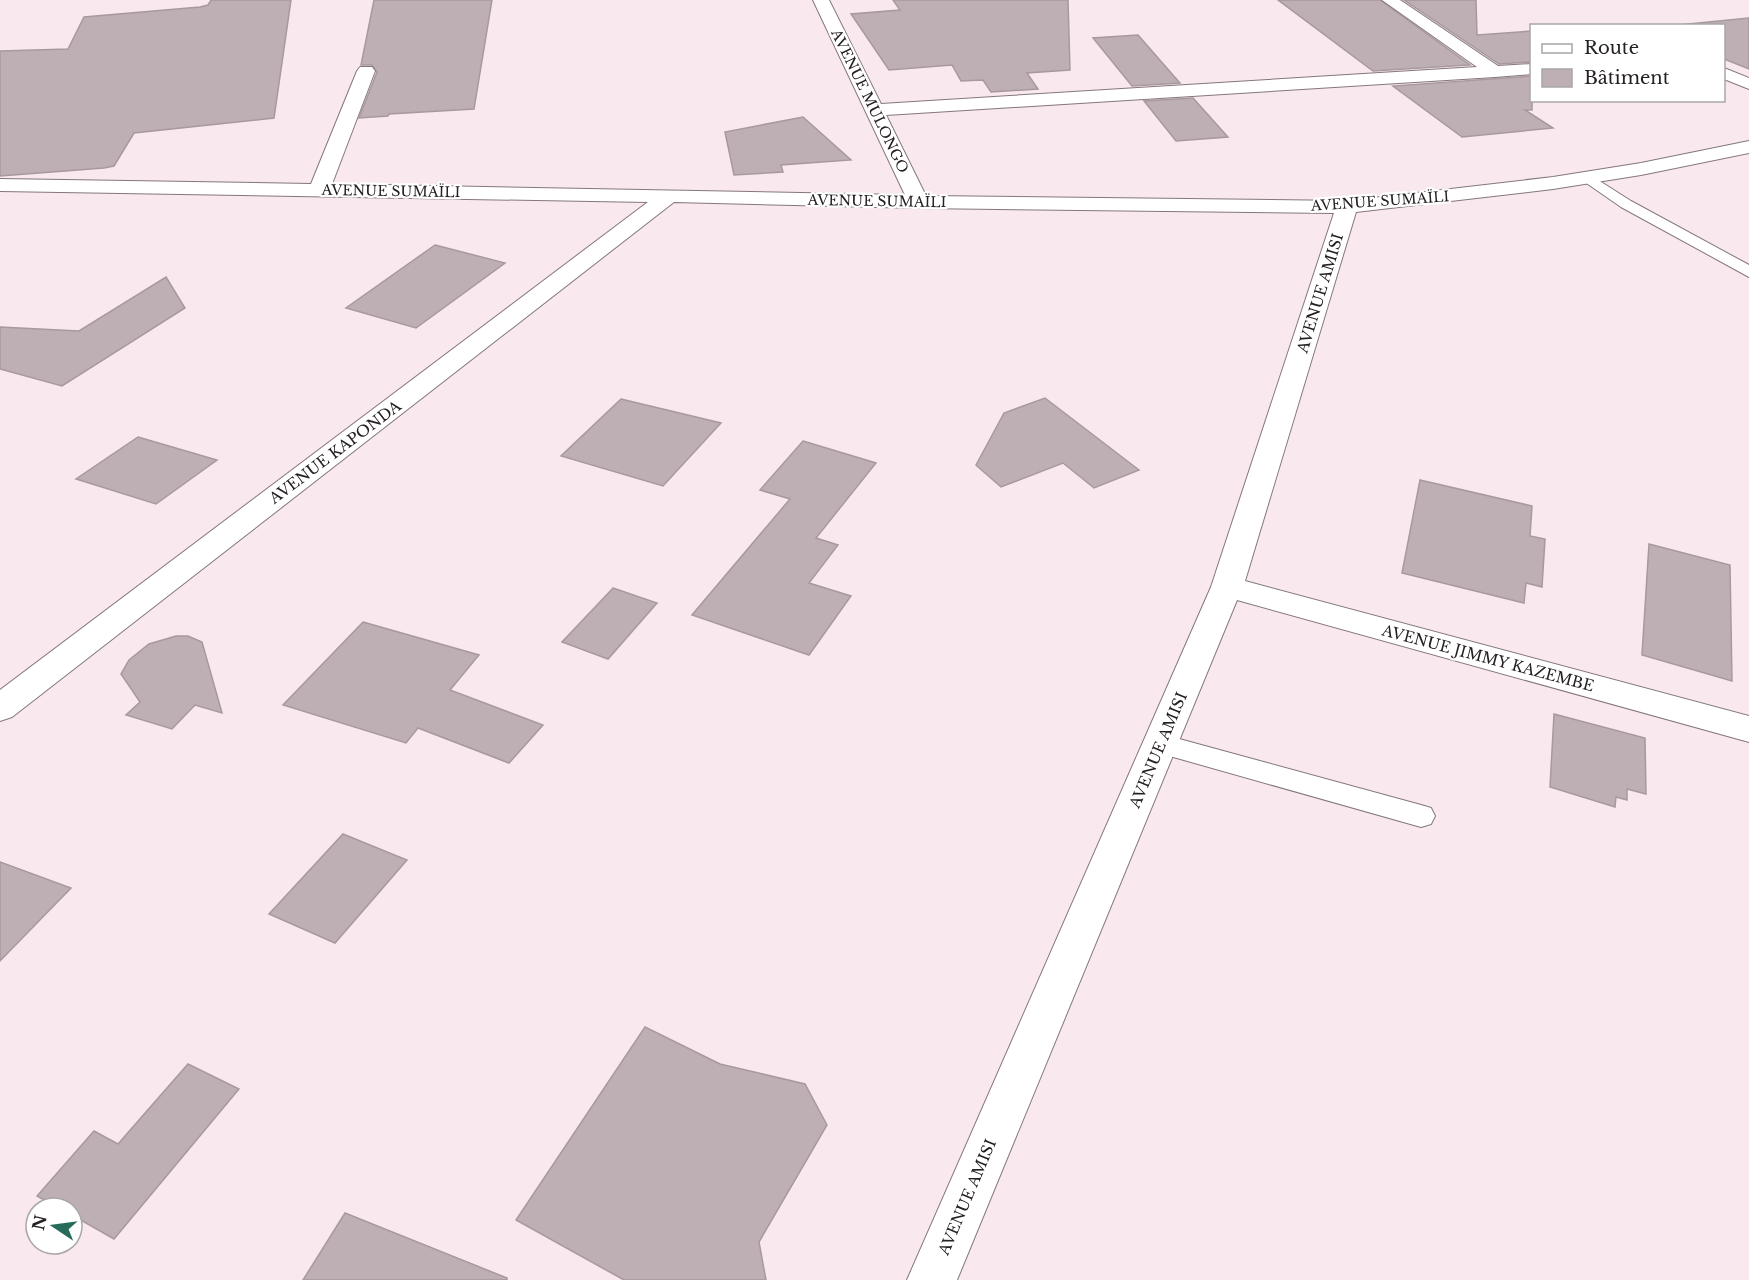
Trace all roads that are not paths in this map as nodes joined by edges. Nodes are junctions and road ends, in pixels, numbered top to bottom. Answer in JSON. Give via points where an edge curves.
{"nodes":[{"id":1,"x":821,"y":0,"type":"edge"},
{"id":2,"x":1390,"y":0,"type":"edge"},
{"id":3,"x":1530,"y":69,"type":"edge"},
{"id":4,"x":366,"y":71,"type":"dead end"},
{"id":5,"x":1495,"y":72,"type":"junction"},
{"id":6,"x":1725,"y":73,"type":"edge"},
{"id":7,"x":1749,"y":84,"type":"edge"},
{"id":8,"x":873,"y":110,"type":"junction"},
{"id":9,"x":1749,"y":147,"type":"edge"},
{"id":10,"x":1587,"y":177,"type":"junction"},
{"id":11,"x":0,"y":185,"type":"edge"},
{"id":12,"x":318,"y":190,"type":"junction"},
{"id":13,"x":669,"y":196,"type":"junction"},
{"id":14,"x":919,"y":202,"type":"junction"},
{"id":15,"x":1347,"y":207,"type":"junction"},
{"id":16,"x":1749,"y":272,"type":"edge"},
{"id":17,"x":1227,"y":587,"type":"junction"},
{"id":18,"x":0,"y":708,"type":"edge"},
{"id":19,"x":1749,"y":729,"type":"edge"},
{"id":20,"x":1161,"y":744,"type":"junction"},
{"id":21,"x":1421,"y":816,"type":"dead end"},
{"id":22,"x":932,"y":1280,"type":"edge"}],
"edges":[{"from":1,"to":8,"type":"street","name":"AVENUE MULONGO"},
{"from":2,"to":5,"type":"street"},
{"from":3,"to":5,"type":"street"},
{"from":4,"to":12,"type":"street"},
{"from":5,"to":8,"type":"street"},
{"from":6,"to":7,"type":"street"},
{"from":8,"to":14,"type":"street","name":"AVENUE MULONGO"},
{"from":9,"to":10,"type":"street","name":"AVENUE SUMAÏLI"},
{"from":10,"to":15,"type":"street","name":"AVENUE SUMAÏLI"},
{"from":10,"to":16,"type":"lane","via":[[1626,204]]},
{"from":11,"to":12,"type":"street","name":"AVENUE SUMAÏLI"},
{"from":12,"to":13,"type":"street","name":"AVENUE SUMAÏLI"},
{"from":13,"to":14,"type":"street","name":"AVENUE SUMAÏLI"},
{"from":13,"to":18,"type":"street","name":"AVENUE KAPONDA"},
{"from":14,"to":15,"type":"street","name":"AVENUE SUMAÏLI"},
{"from":15,"to":17,"type":"street","name":"AVENUE AMISI"},
{"from":17,"to":19,"type":"street","name":"AVENUE JIMMY KAZEMBE"},
{"from":17,"to":20,"type":"street","name":"AVENUE AMISI"},
{"from":20,"to":21,"type":"lane"},
{"from":20,"to":22,"type":"street","name":"AVENUE AMISI"}]}
